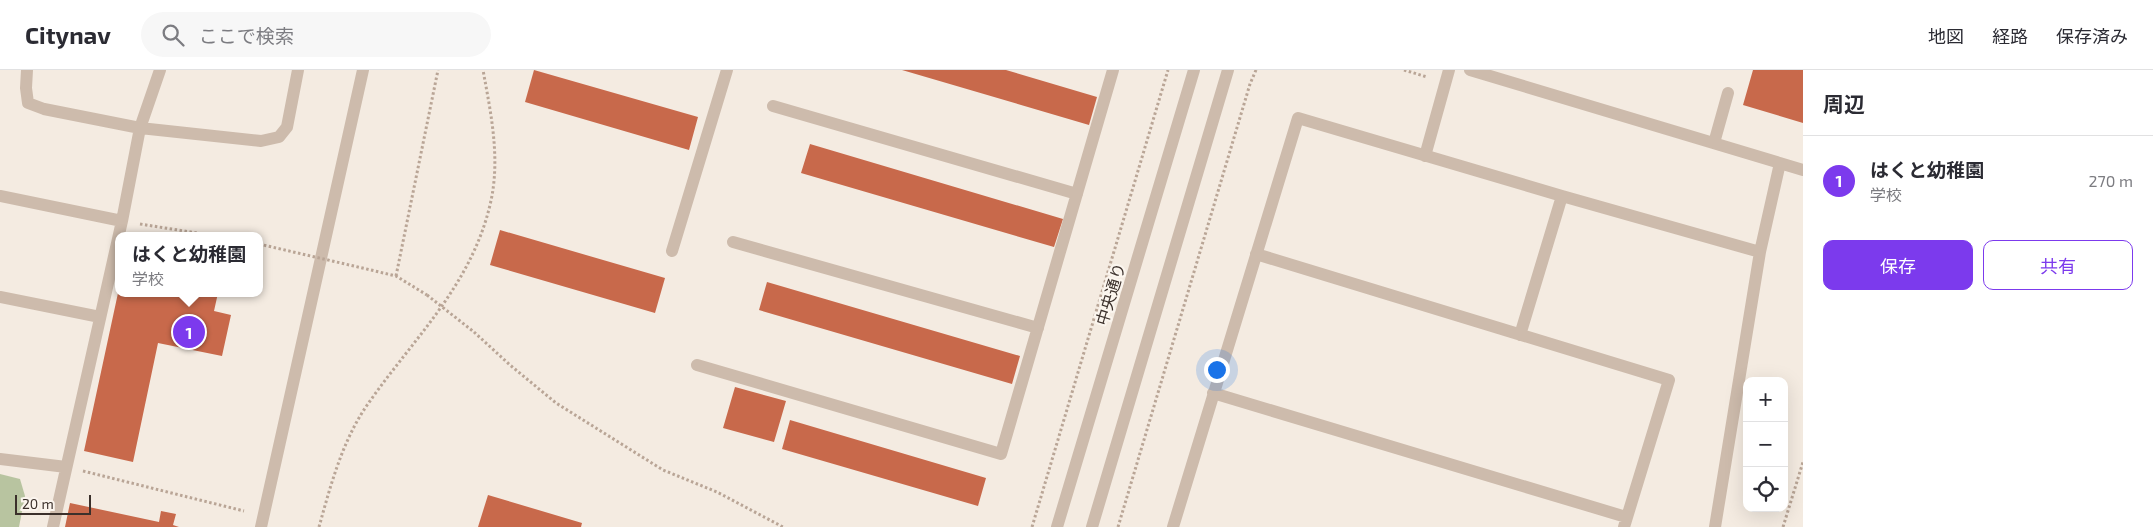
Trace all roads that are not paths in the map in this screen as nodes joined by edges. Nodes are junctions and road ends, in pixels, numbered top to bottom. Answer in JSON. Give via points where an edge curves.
{"nodes":[{"id":1,"x":27,"y":70,"type":"edge"},
{"id":2,"x":160,"y":70,"type":"edge"},
{"id":3,"x":298,"y":70,"type":"edge"},
{"id":4,"x":363,"y":70,"type":"edge"},
{"id":5,"x":727,"y":70,"type":"edge"},
{"id":6,"x":1113,"y":70,"type":"edge"},
{"id":7,"x":1194,"y":70,"type":"edge"},
{"id":8,"x":1228,"y":70,"type":"edge"},
{"id":9,"x":1449,"y":70,"type":"edge"},
{"id":10,"x":1470,"y":70,"type":"edge"},
{"id":11,"x":1728,"y":93,"type":"dead end"},
{"id":12,"x":773,"y":106,"type":"dead end"},
{"id":13,"x":140,"y":128,"type":"junction"},
{"id":14,"x":1714,"y":143,"type":"junction"},
{"id":15,"x":1425,"y":156,"type":"junction"},
{"id":16,"x":1780,"y":163,"type":"junction"},
{"id":17,"x":1803,"y":170,"type":"edge"},
{"id":18,"x":1077,"y":194,"type":"junction"},
{"id":19,"x":0,"y":196,"type":"edge"},
{"id":20,"x":1562,"y":196,"type":"junction"},
{"id":21,"x":122,"y":221,"type":"junction"},
{"id":22,"x":120,"y":232,"type":"edge"},
{"id":23,"x":733,"y":242,"type":"dead end"},
{"id":24,"x":672,"y":251,"type":"dead end"},
{"id":25,"x":115,"y":252,"type":"edge"},
{"id":26,"x":1760,"y":252,"type":"junction"},
{"id":27,"x":1256,"y":254,"type":"junction"},
{"id":28,"x":0,"y":297,"type":"edge"},
{"id":29,"x":100,"y":318,"type":"junction"},
{"id":30,"x":1038,"y":328,"type":"junction"},
{"id":31,"x":1520,"y":335,"type":"junction"},
{"id":32,"x":697,"y":365,"type":"dead end"},
{"id":33,"x":1213,"y":393,"type":"junction"},
{"id":34,"x":0,"y":460,"type":"edge"},
{"id":35,"x":66,"y":467,"type":"junction"},
{"id":36,"x":1625,"y":522,"type":"edge"},
{"id":37,"x":53,"y":527,"type":"edge"},
{"id":38,"x":261,"y":527,"type":"edge"},
{"id":39,"x":1057,"y":527,"type":"edge"},
{"id":40,"x":1092,"y":527,"type":"edge"},
{"id":41,"x":1174,"y":527,"type":"edge"},
{"id":42,"x":1715,"y":527,"type":"edge"}],
"edges":[{"from":1,"to":13,"type":"street","via":[[28,103]]},
{"from":2,"to":13,"type":"street"},
{"from":3,"to":13,"type":"street","via":[[287,127],[279,136],[261,141]]},
{"from":4,"to":38,"type":"street"},
{"from":5,"to":24,"type":"street"},
{"from":6,"to":18,"type":"street"},
{"from":7,"to":39,"type":"street","name":"中央通り"},
{"from":8,"to":40,"type":"street"},
{"from":9,"to":15,"type":"street"},
{"from":10,"to":14,"type":"street"},
{"from":11,"to":14,"type":"street"},
{"from":12,"to":18,"type":"street"},
{"from":13,"to":21,"type":"street"},
{"from":14,"to":16,"type":"street"},
{"from":15,"to":20,"type":"street"},
{"from":15,"to":27,"type":"street","via":[[1298,118]]},
{"from":16,"to":17,"type":"street"},
{"from":16,"to":26,"type":"street"},
{"from":18,"to":30,"type":"street"},
{"from":19,"to":21,"type":"street"},
{"from":20,"to":26,"type":"street"},
{"from":20,"to":31,"type":"street"},
{"from":21,"to":22,"type":"street"},
{"from":23,"to":30,"type":"street"},
{"from":25,"to":29,"type":"street"},
{"from":26,"to":42,"type":"street"},
{"from":27,"to":31,"type":"street"},
{"from":27,"to":33,"type":"street"},
{"from":28,"to":29,"type":"street"},
{"from":29,"to":35,"type":"street"},
{"from":30,"to":32,"type":"street","via":[[1001,454]]},
{"from":31,"to":36,"type":"street","via":[[1668,380]]},
{"from":33,"to":36,"type":"street"},
{"from":33,"to":41,"type":"street"},
{"from":34,"to":35,"type":"street"},
{"from":35,"to":37,"type":"street"}]}
